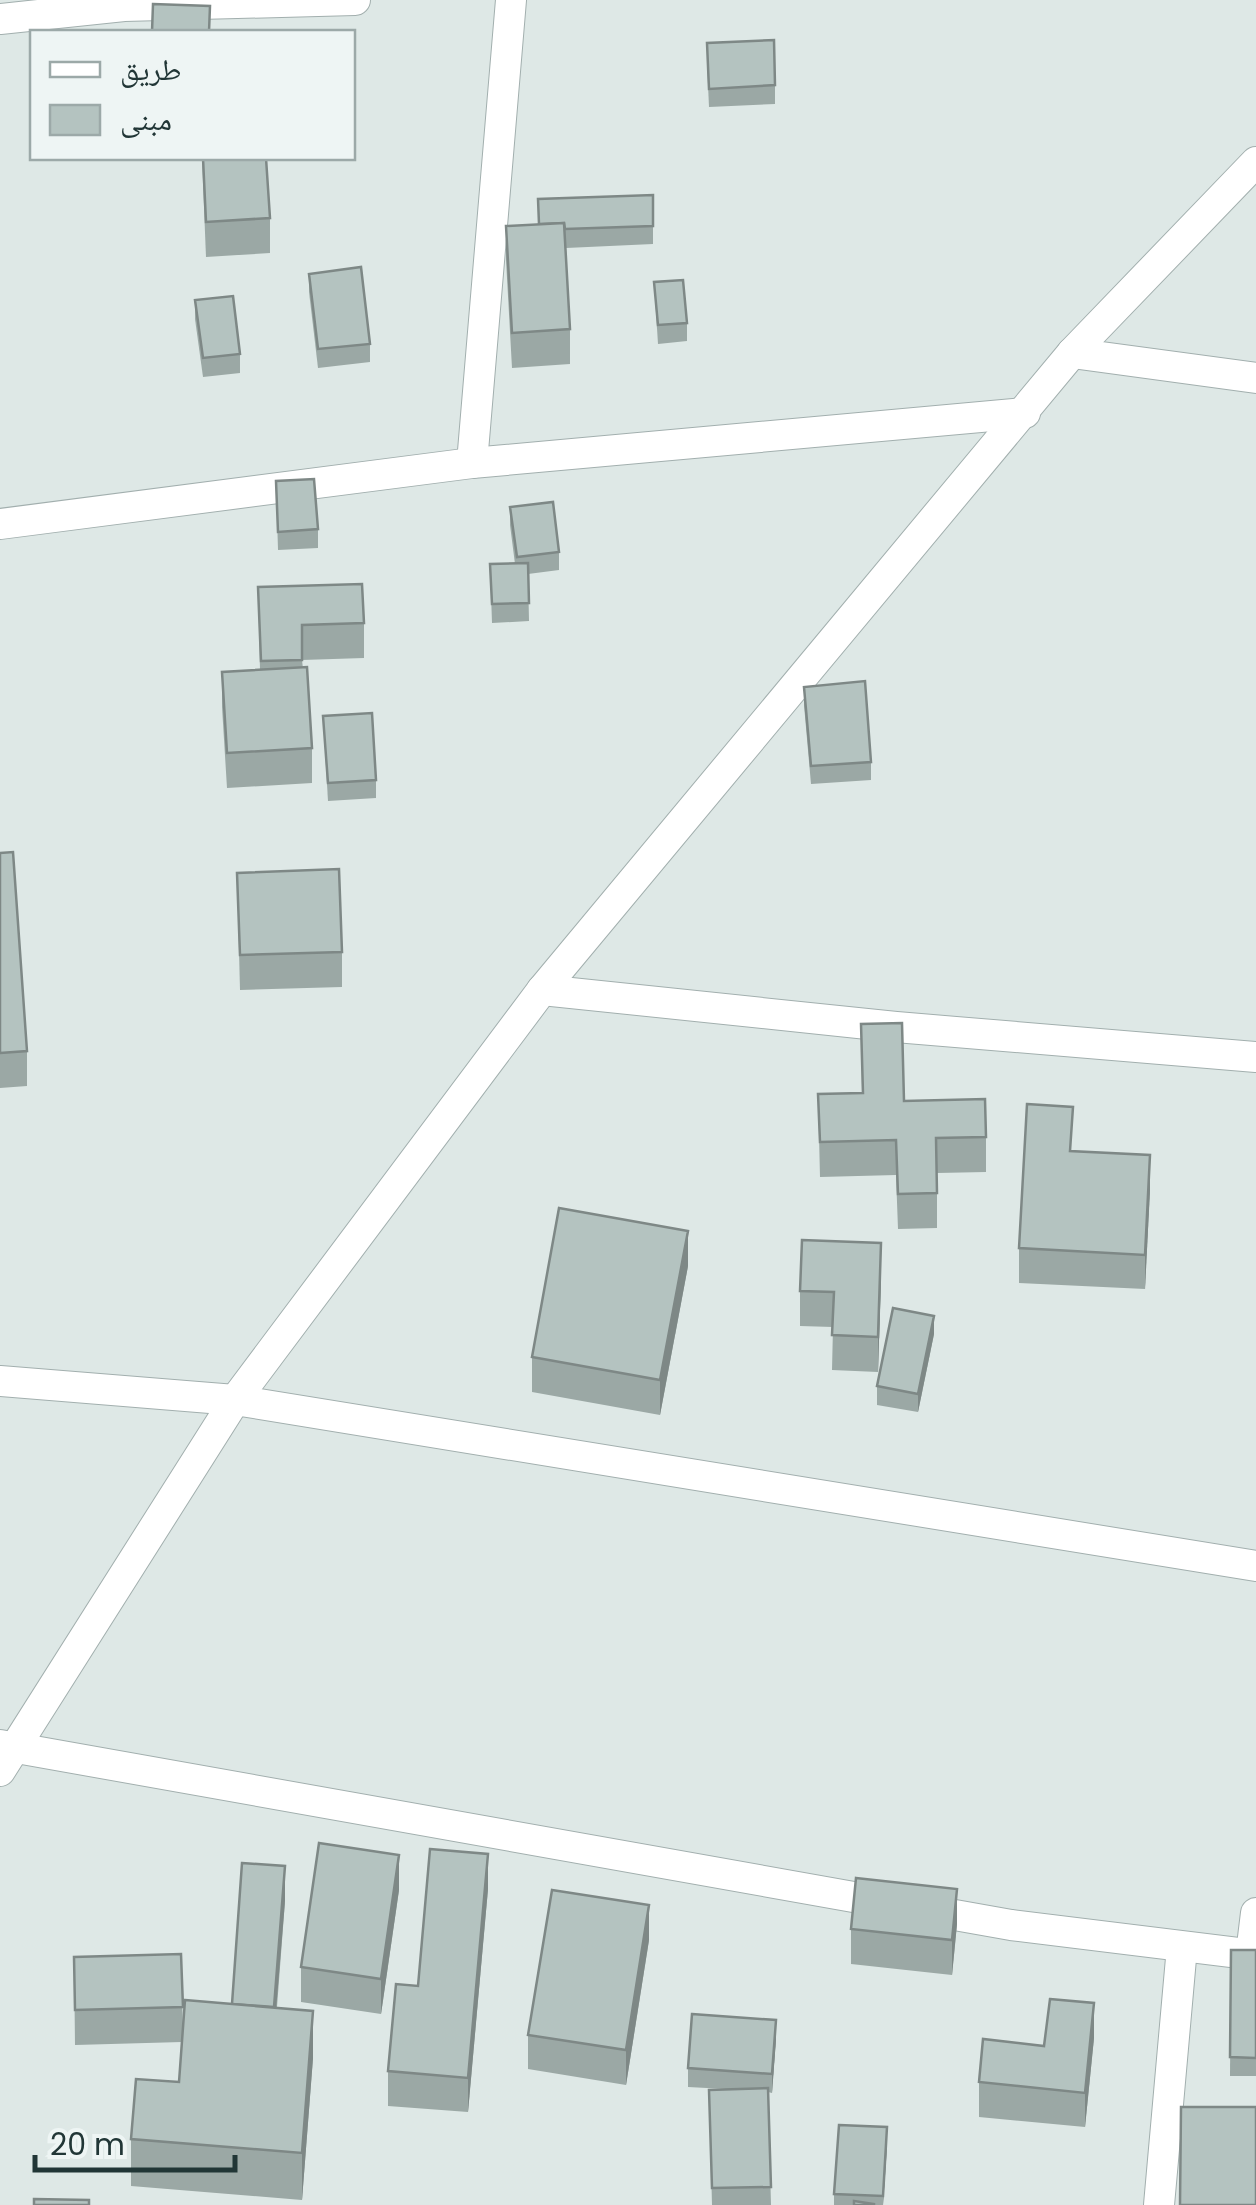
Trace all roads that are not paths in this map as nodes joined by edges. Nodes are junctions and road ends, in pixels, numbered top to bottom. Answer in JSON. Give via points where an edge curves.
{"nodes":[{"id":1,"x":355,"y":0,"type":"edge"},
{"id":2,"x":511,"y":0,"type":"edge"},
{"id":3,"x":124,"y":3,"type":"edge"},
{"id":4,"x":0,"y":19,"type":"edge"},
{"id":5,"x":1256,"y":162,"type":"edge"},
{"id":6,"x":1072,"y":353,"type":"junction"},
{"id":7,"x":1256,"y":378,"type":"edge"},
{"id":8,"x":1025,"y":413,"type":"junction"},
{"id":9,"x":472,"y":463,"type":"junction"},
{"id":10,"x":0,"y":524,"type":"edge"},
{"id":11,"x":542,"y":990,"type":"junction"},
{"id":12,"x":1256,"y":1057,"type":"edge"},
{"id":13,"x":0,"y":1381,"type":"edge"},
{"id":14,"x":235,"y":1400,"type":"junction"},
{"id":15,"x":1256,"y":1566,"type":"edge"},
{"id":16,"x":5,"y":1754,"type":"edge"},
{"id":17,"x":1256,"y":1913,"type":"edge"},
{"id":18,"x":1182,"y":1947,"type":"junction"},
{"id":19,"x":1254,"y":1954,"type":"edge"},
{"id":20,"x":1159,"y":2205,"type":"edge"}],
"edges":[{"from":1,"to":3,"type":"street"},
{"from":2,"to":9,"type":"street"},
{"from":3,"to":4,"type":"street"},
{"from":5,"to":6,"type":"street"},
{"from":6,"to":7,"type":"street"},
{"from":6,"to":8,"type":"street"},
{"from":8,"to":9,"type":"street"},
{"from":8,"to":11,"type":"street"},
{"from":9,"to":10,"type":"street"},
{"from":11,"to":12,"type":"street"},
{"from":11,"to":14,"type":"street"},
{"from":13,"to":14,"type":"street"},
{"from":14,"to":15,"type":"street"},
{"from":14,"to":16,"type":"street"},
{"from":16,"to":18,"type":"street","via":[[1011,1925]]},
{"from":17,"to":19,"type":"street"},
{"from":18,"to":19,"type":"street"},
{"from":18,"to":20,"type":"street"}]}
